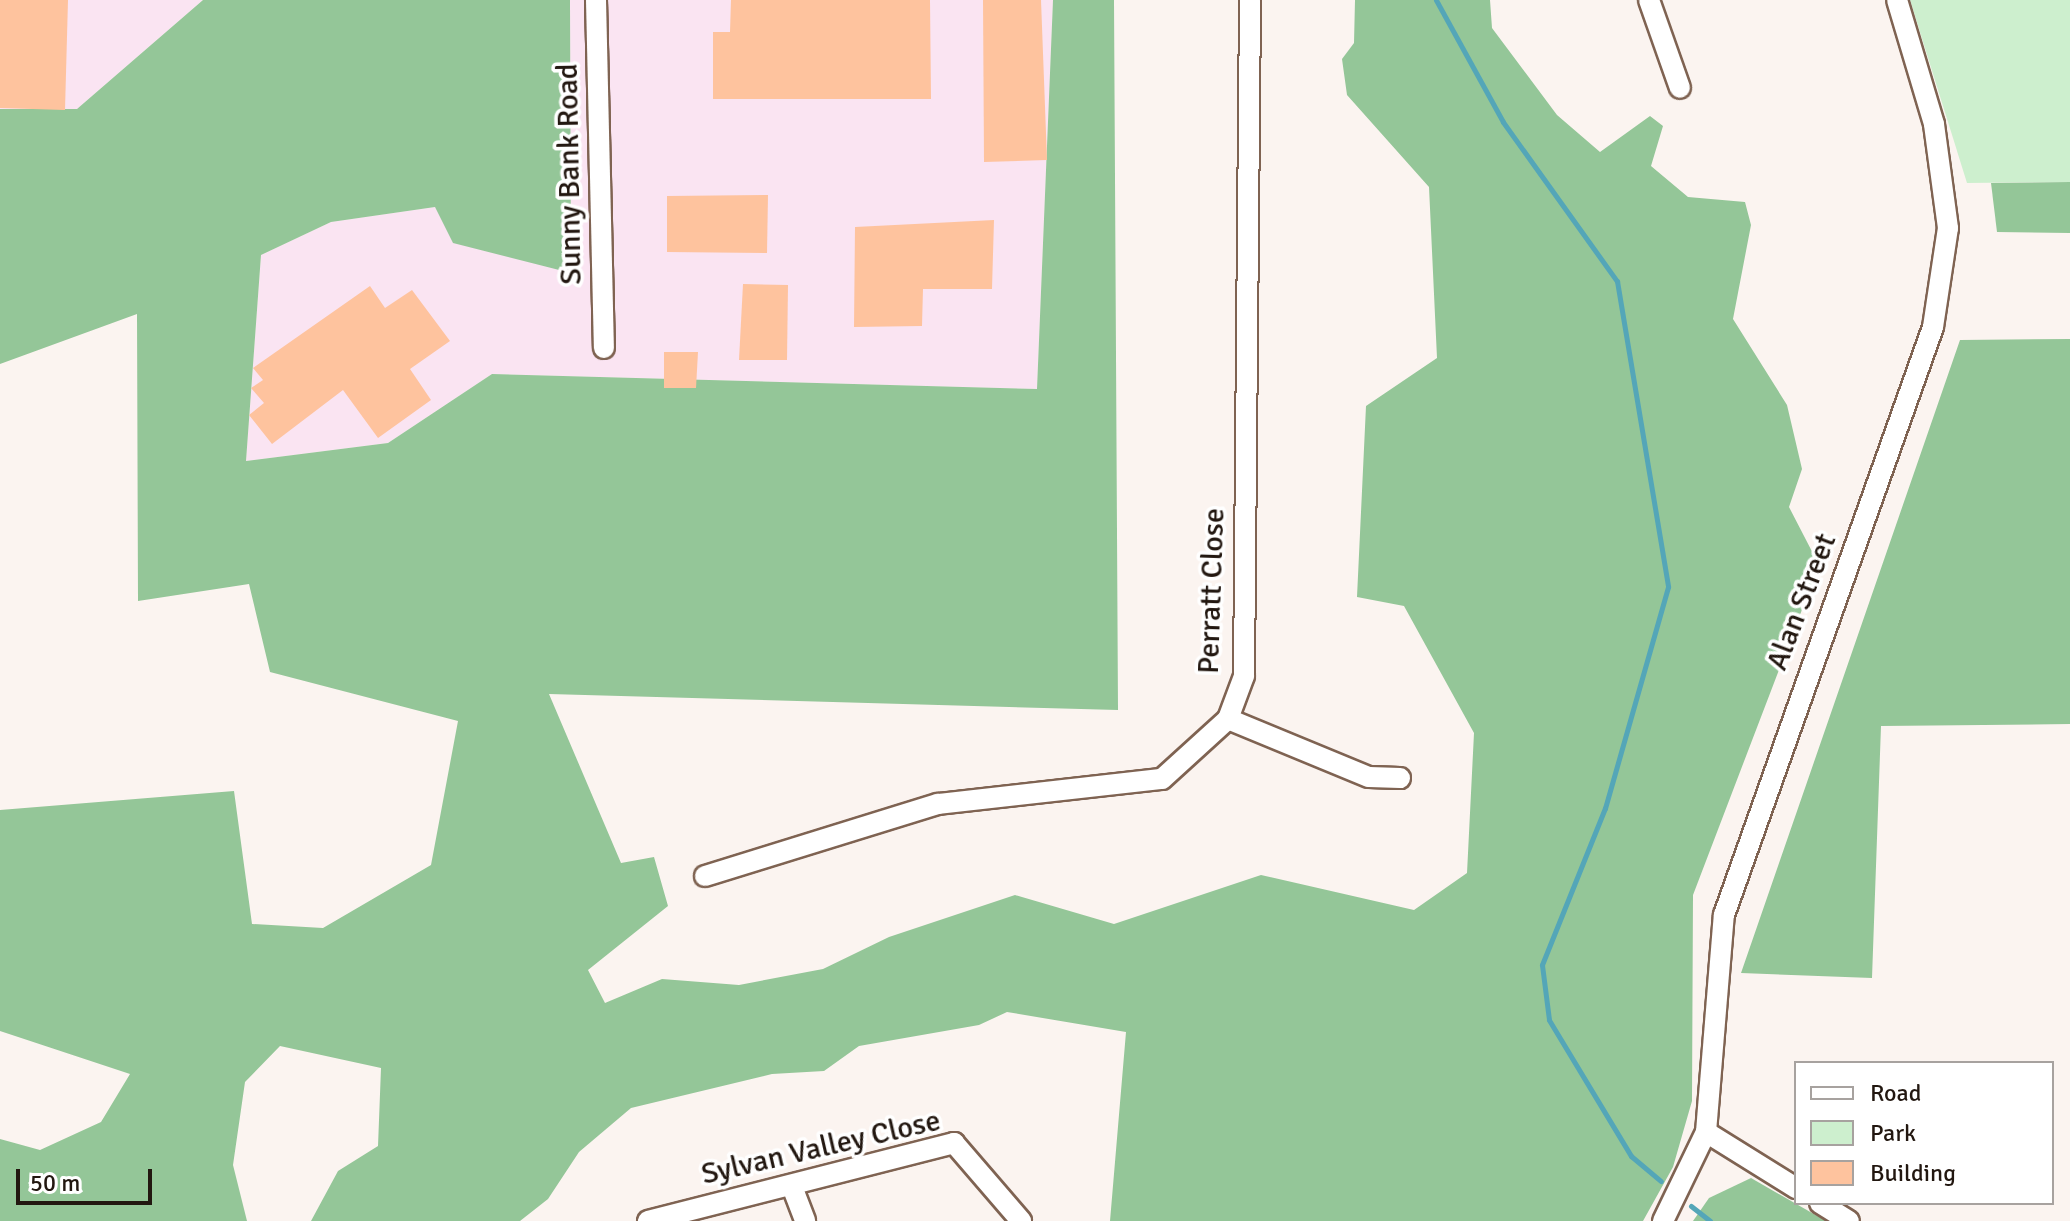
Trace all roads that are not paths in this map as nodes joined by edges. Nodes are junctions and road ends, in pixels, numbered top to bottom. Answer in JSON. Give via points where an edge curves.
{"nodes":[{"id":1,"x":596,"y":0,"type":"edge"},
{"id":2,"x":1250,"y":0,"type":"edge"},
{"id":3,"x":1649,"y":0,"type":"edge"},
{"id":4,"x":1897,"y":0,"type":"edge"},
{"id":5,"x":1680,"y":88,"type":"dead end"},
{"id":6,"x":604,"y":348,"type":"dead end"},
{"id":7,"x":1228,"y":719,"type":"junction"},
{"id":8,"x":1400,"y":778,"type":"dead end"},
{"id":9,"x":705,"y":876,"type":"dead end"},
{"id":10,"x":1706,"y":1132,"type":"junction"},
{"id":11,"x":1794,"y":1187,"type":"edge"},
{"id":12,"x":793,"y":1189,"type":"junction"},
{"id":13,"x":1823,"y":1205,"type":"edge"},
{"id":14,"x":648,"y":1221,"type":"edge"},
{"id":15,"x":805,"y":1221,"type":"edge"},
{"id":16,"x":1021,"y":1221,"type":"edge"},
{"id":17,"x":1663,"y":1221,"type":"edge"},
{"id":18,"x":1849,"y":1221,"type":"edge"}],
"edges":[{"from":1,"to":6,"type":"street","name":"Sunny Bank Road"},
{"from":2,"to":7,"type":"street","name":"Perratt Close","via":[[1244,676]]},
{"from":3,"to":5,"type":"street"},
{"from":4,"to":10,"type":"street","name":"Alan Street","via":[[1934,124],[1948,228],[1933,327],[1724,915]]},
{"from":7,"to":8,"type":"street","via":[[1369,777]]},
{"from":7,"to":9,"type":"street","name":"Perratt Close","via":[[1162,779],[938,804]]},
{"from":10,"to":11,"type":"street"},
{"from":10,"to":17,"type":"street","name":"Alan Street"},
{"from":12,"to":14,"type":"street","name":"Sylvan Valley Close"},
{"from":12,"to":15,"type":"street"},
{"from":12,"to":16,"type":"street","name":"Sylvan Valley Close","via":[[954,1143]]},
{"from":13,"to":18,"type":"street"}]}
